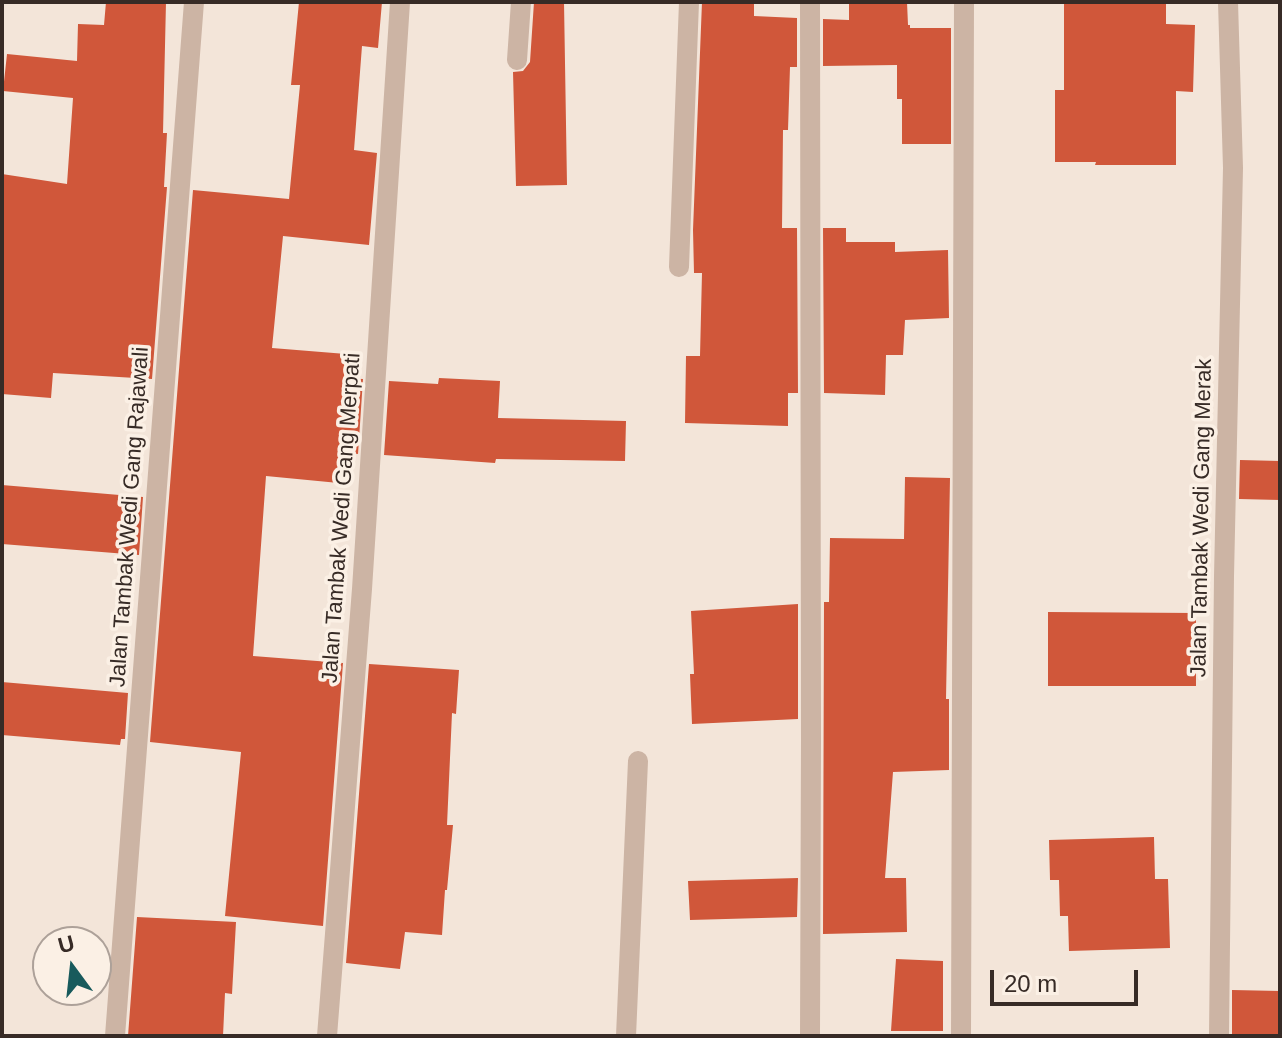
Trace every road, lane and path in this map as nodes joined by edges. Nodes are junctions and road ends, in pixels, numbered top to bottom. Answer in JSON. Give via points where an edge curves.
{"nodes":[{"id":1,"x":194,"y":2,"type":"edge"},
{"id":2,"x":400,"y":2,"type":"edge"},
{"id":3,"x":521,"y":2,"type":"edge"},
{"id":4,"x":689,"y":2,"type":"edge"},
{"id":5,"x":810,"y":2,"type":"edge"},
{"id":6,"x":964,"y":2,"type":"edge"},
{"id":7,"x":1228,"y":2,"type":"edge"},
{"id":8,"x":517,"y":60,"type":"dead end"},
{"id":9,"x":679,"y":267,"type":"dead end"},
{"id":10,"x":638,"y":761,"type":"dead end"},
{"id":11,"x":115,"y":1036,"type":"edge"},
{"id":12,"x":327,"y":1036,"type":"edge"},
{"id":13,"x":626,"y":1036,"type":"edge"},
{"id":14,"x":810,"y":1036,"type":"edge"},
{"id":15,"x":961,"y":1036,"type":"edge"},
{"id":16,"x":1219,"y":1036,"type":"edge"}],
"edges":[{"from":1,"to":11,"type":"street","name":"Jalan Tambak Wedi Gang Rajawali"},
{"from":2,"to":12,"type":"street","name":"Jalan Tambak Wedi Gang Merpati"},
{"from":3,"to":8,"type":"street"},
{"from":4,"to":9,"type":"street"},
{"from":5,"to":14,"type":"street"},
{"from":6,"to":15,"type":"street"},
{"from":7,"to":16,"type":"street","name":"Jalan Tambak Wedi Gang Merak","via":[[1233,168]]},
{"from":10,"to":13,"type":"street"}]}
